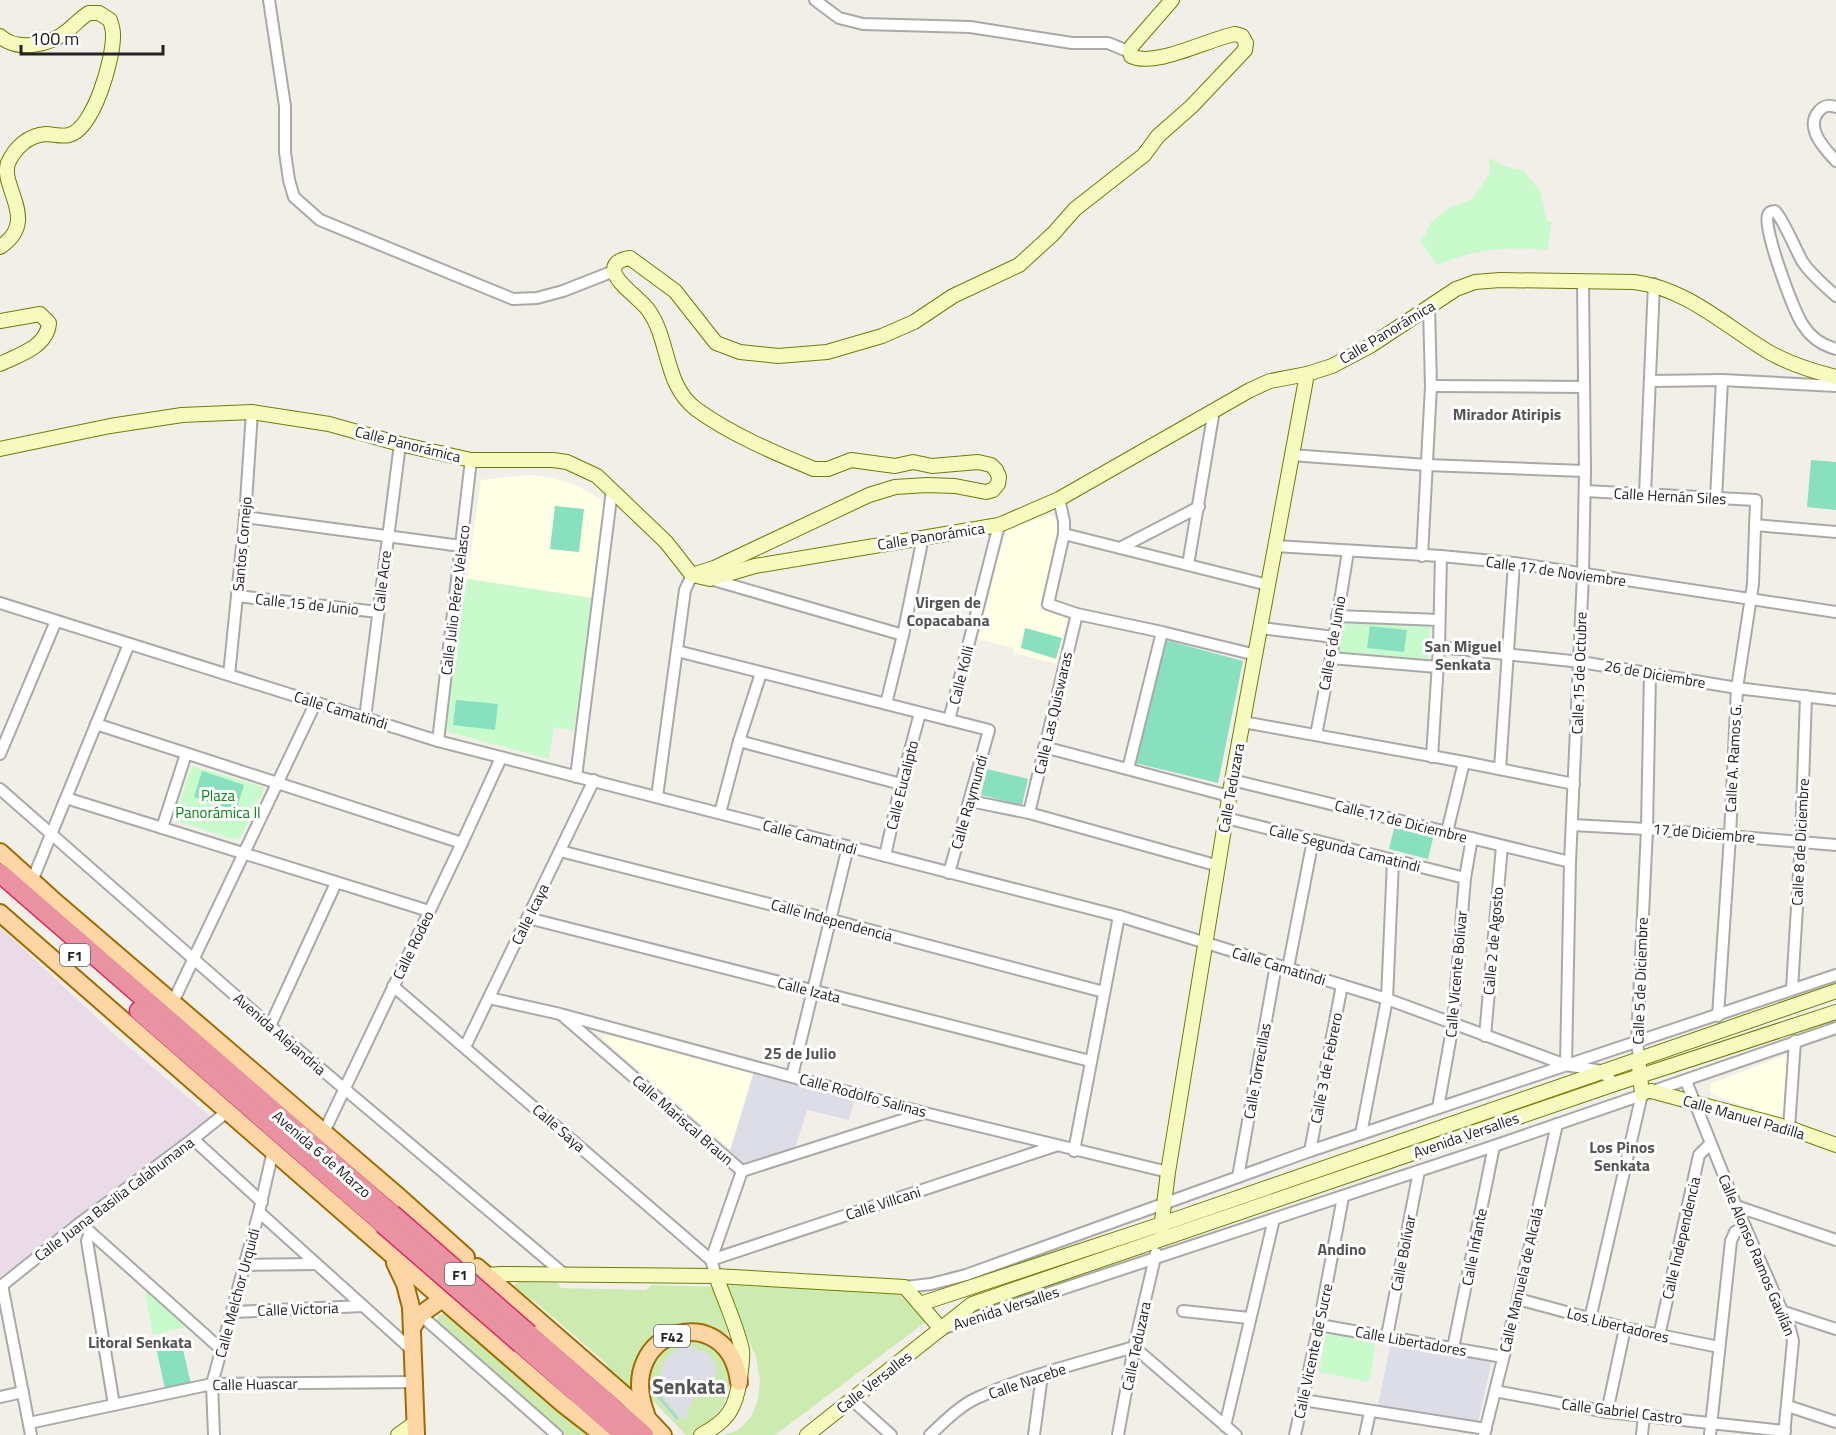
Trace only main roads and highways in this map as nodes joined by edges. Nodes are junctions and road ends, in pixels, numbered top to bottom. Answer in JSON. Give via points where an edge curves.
{"nodes":[{"id":1,"x":0,"y":852,"type":"edge"},
{"id":2,"x":0,"y":873,"type":"edge"},
{"id":3,"x":0,"y":889,"type":"edge"},
{"id":4,"x":0,"y":913,"type":"edge"},
{"id":5,"x":387,"y":1219,"type":"junction"},
{"id":6,"x":388,"y":1252,"type":"junction"},
{"id":7,"x":478,"y":1269,"type":"junction"},
{"id":8,"x":440,"y":1297,"type":"junction"},
{"id":9,"x":415,"y":1317,"type":"junction"},
{"id":10,"x":525,"y":1339,"type":"junction"},
{"id":11,"x":739,"y":1382,"type":"road end"},
{"id":12,"x":646,"y":1426,"type":"edge"},
{"id":13,"x":415,"y":1429,"type":"edge"},
{"id":14,"x":603,"y":1435,"type":"edge"},
{"id":15,"x":624,"y":1435,"type":"edge"},
{"id":16,"x":663,"y":1435,"type":"edge"}],
"edges":[{"from":1,"to":7,"type":"main road","name":"Avenida 6 de Marzo"},
{"from":2,"to":5,"type":"highway","name":"Avenida 6 de Marzo","number":"F1"},
{"from":3,"to":5,"type":"highway","name":"Avenida 6 de Marzo","number":"F1"},
{"from":4,"to":6,"type":"main road","name":"Avenida 6 de Marzo"},
{"from":5,"to":10,"type":"highway","name":"Avenida 6 de Marzo","number":"F1","bridge":true},
{"from":6,"to":8,"type":"main road","name":"Avenida 6 de Marzo"},
{"from":6,"to":9,"type":"main road","via":[[400,1272]]},
{"from":7,"to":8,"type":"main road","via":[[478,1290],[470,1300],[458,1304]]},
{"from":7,"to":8,"type":"main road","via":[[452,1255],[437,1263],[432,1280]]},
{"from":7,"to":12,"type":"main road","name":"Avenida 6 de Marzo","via":[[628,1398]]},
{"from":8,"to":9,"type":"main road"},
{"from":8,"to":14,"type":"main road","name":"Avenida 6 de Marzo"},
{"from":9,"to":13,"type":"main road"},
{"from":10,"to":12,"type":"highway","name":"Avenida 6 de Marzo","number":"F1"},
{"from":10,"to":15,"type":"highway","name":"Avenida 6 de Marzo","number":"F1"},
{"from":11,"to":12,"type":"main road","number":"F42","via":[[734,1359],[719,1341],[688,1333],[665,1338],[655,1345],[643,1366],[640,1390]]},
{"from":12,"to":16,"type":"main road","name":"Avenida 6 de Marzo"}]}
